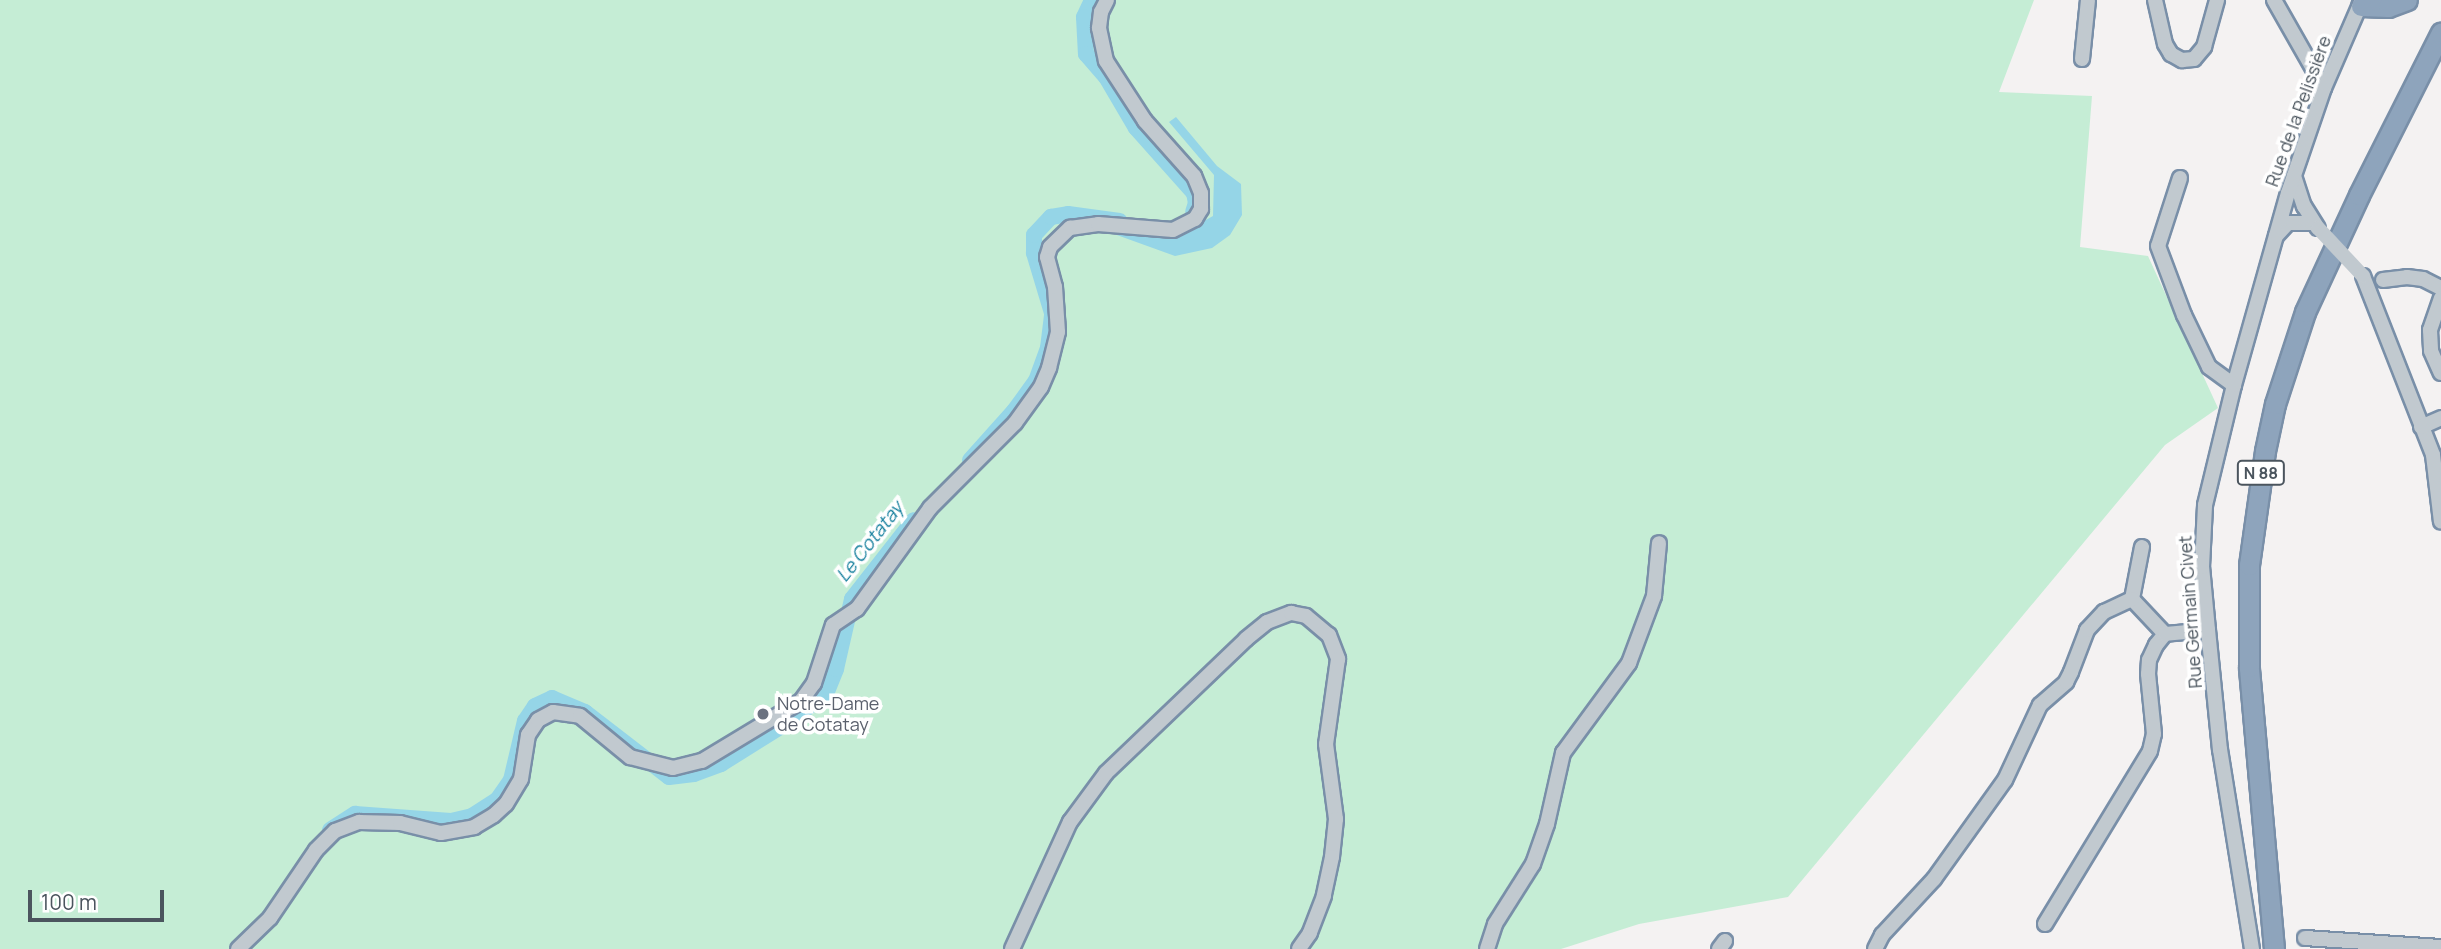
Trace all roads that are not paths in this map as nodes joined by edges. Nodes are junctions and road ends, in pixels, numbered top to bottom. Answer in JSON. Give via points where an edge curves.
{"nodes":[{"id":1,"x":1107,"y":0,"type":"edge"},
{"id":2,"x":2088,"y":0,"type":"edge"},
{"id":3,"x":2155,"y":0,"type":"edge"},
{"id":4,"x":2217,"y":0,"type":"edge"},
{"id":5,"x":2274,"y":0,"type":"edge"},
{"id":6,"x":2407,"y":0,"type":"edge"},
{"id":7,"x":2361,"y":3,"type":"edge"},
{"id":8,"x":2441,"y":33,"type":"edge"},
{"id":9,"x":2082,"y":59,"type":"dead end"},
{"id":10,"x":2441,"y":61,"type":"edge"},
{"id":11,"x":2325,"y":88,"type":"junction"},
{"id":12,"x":2294,"y":176,"type":"junction"},
{"id":13,"x":2180,"y":178,"type":"dead end"},
{"id":14,"x":2315,"y":226,"type":"junction"},
{"id":15,"x":2275,"y":237,"type":"junction"},
{"id":16,"x":2383,"y":280,"type":"dead end"},
{"id":17,"x":2441,"y":288,"type":"edge"},
{"id":18,"x":2441,"y":298,"type":"edge"},
{"id":19,"x":2441,"y":373,"type":"edge"},
{"id":20,"x":2234,"y":385,"type":"junction"},
{"id":21,"x":2441,"y":418,"type":"edge"},
{"id":22,"x":2421,"y":427,"type":"junction"},
{"id":23,"x":2437,"y":454,"type":"edge"},
{"id":24,"x":2441,"y":522,"type":"edge"},
{"id":25,"x":1659,"y":543,"type":"dead end"},
{"id":26,"x":2142,"y":547,"type":"dead end"},
{"id":27,"x":2132,"y":599,"type":"junction"},
{"id":28,"x":2208,"y":630,"type":"junction"},
{"id":29,"x":2165,"y":634,"type":"junction"},
{"id":30,"x":2045,"y":924,"type":"dead end"},
{"id":31,"x":2305,"y":937,"type":"dead end"},
{"id":32,"x":2441,"y":947,"type":"edge"},
{"id":33,"x":238,"y":949,"type":"edge"},
{"id":34,"x":1012,"y":949,"type":"edge"},
{"id":35,"x":1299,"y":949,"type":"edge"},
{"id":36,"x":1487,"y":949,"type":"edge"},
{"id":37,"x":1875,"y":949,"type":"edge"},
{"id":38,"x":2252,"y":949,"type":"edge"},
{"id":39,"x":2274,"y":949,"type":"edge"},
{"id":40,"x":2286,"y":949,"type":"edge"}],
"edges":[{"from":1,"to":33,"type":"street","via":[[1099,28],[1106,61],[1145,121],[1194,176],[1201,209],[1195,219],[1173,230],[1098,224],[1070,228],[1050,247],[1046,257],[1055,288],[1058,332],[1041,387],[1015,423],[930,508],[858,608],[833,625],[814,683],[801,701],[702,761],[673,768],[620,750],[580,716],[553,712],[538,720],[528,735],[521,779],[494,815],[474,827],[441,833],[400,823],[359,822],[335,831],[316,850],[270,918]]},
{"from":2,"to":9,"type":"street"},
{"from":3,"to":4,"type":"street","via":[[2165,44],[2182,60],[2194,59],[2204,47]]},
{"from":5,"to":11,"type":"street"},
{"from":6,"to":7,"type":"highway","via":[[2388,8]]},
{"from":7,"to":11,"type":"street","name":"Rue de la Pelissière"},
{"from":8,"to":39,"type":"highway","number":"N 88","via":[[2305,312],[2265,451],[2249,565],[2249,667]]},
{"from":10,"to":40,"type":"highway","number":"N 88","via":[[2357,224],[2318,312],[2295,377],[2270,486],[2260,614]]},
{"from":11,"to":12,"type":"street","name":"Rue de la Pelissière"},
{"from":12,"to":14,"type":"street"},
{"from":12,"to":15,"type":"street","name":"Rue de la Pelissière"},
{"from":13,"to":20,"type":"street","via":[[2158,246],[2209,367]]},
{"from":14,"to":15,"type":"street","via":[[2288,223]]},
{"from":14,"to":22,"type":"street","bridge":true,"via":[[2363,276]]},
{"from":15,"to":20,"type":"street","name":"Rue Germain Civet"},
{"from":16,"to":17,"type":"street","via":[[2415,278]]},
{"from":18,"to":19,"type":"street","via":[[2432,317],[2430,346]]},
{"from":20,"to":28,"type":"street","name":"Rue Germain Civet","via":[[2205,505],[2202,567]]},
{"from":21,"to":22,"type":"street"},
{"from":22,"to":23,"type":"street"},
{"from":23,"to":24,"type":"street"},
{"from":25,"to":36,"type":"street","via":[[1654,596],[1629,663],[1563,753],[1548,824],[1533,863],[1495,924]]},
{"from":26,"to":27,"type":"street"},
{"from":27,"to":29,"type":"street"},
{"from":27,"to":37,"type":"street","via":[[2104,612],[2087,630],[2071,672],[2040,705],[2005,780],[1934,879],[1882,935]]},
{"from":28,"to":29,"type":"street"},
{"from":28,"to":38,"type":"street","name":"Rue Germain Civet","via":[[2221,750]]},
{"from":29,"to":30,"type":"street","via":[[2149,660],[2154,734],[2150,751]]},
{"from":31,"to":32,"type":"street"},
{"from":34,"to":35,"type":"street","via":[[1070,822],[1106,773],[1246,639],[1267,622],[1291,613],[1306,617],[1329,635],[1338,659],[1326,744],[1336,819],[1332,857],[1324,896]]}]}
